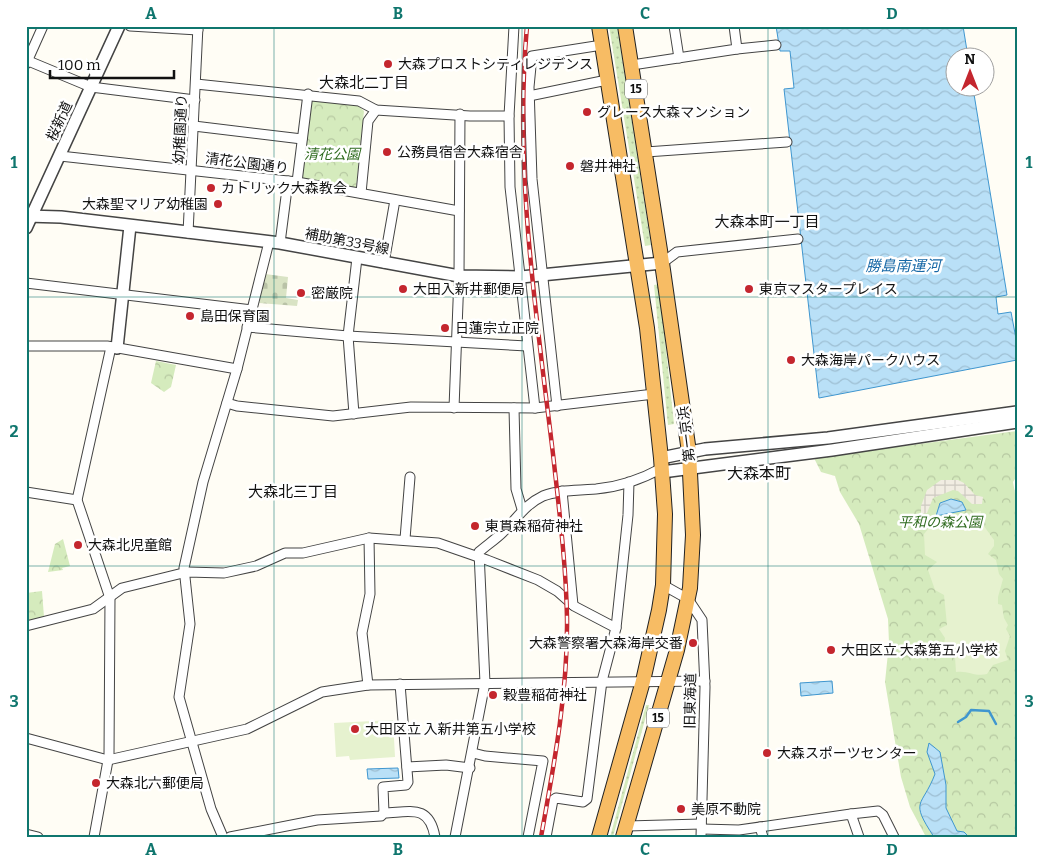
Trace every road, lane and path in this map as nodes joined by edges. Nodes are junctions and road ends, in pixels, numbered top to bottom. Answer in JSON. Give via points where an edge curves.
{"nodes":[{"id":1,"x":43,"y":26,"type":"edge"},
{"id":2,"x":119,"y":26,"type":"edge"},
{"id":3,"x":130,"y":26,"type":"edge"},
{"id":4,"x":514,"y":26,"type":"edge"},
{"id":5,"x":599,"y":26,"type":"edge"},
{"id":6,"x":625,"y":26,"type":"edge"},
{"id":7,"x":674,"y":26,"type":"edge"},
{"id":8,"x":734,"y":26,"type":"edge"},
{"id":9,"x":198,"y":28,"type":"edge"},
{"id":10,"x":602,"y":45,"type":"junction"},
{"id":11,"x":776,"y":45,"type":"dead end"},
{"id":12,"x":31,"y":46,"type":"edge"},
{"id":13,"x":737,"y":49,"type":"junction"},
{"id":14,"x":679,"y":58,"type":"junction"},
{"id":15,"x":27,"y":60,"type":"edge"},
{"id":16,"x":632,"y":65,"type":"junction"},
{"id":17,"x":607,"y":80,"type":"junction"},
{"id":18,"x":196,"y":84,"type":"junction"},
{"id":19,"x":91,"y":87,"type":"junction"},
{"id":20,"x":308,"y":94,"type":"junction"},
{"id":21,"x":530,"y":96,"type":"junction"},
{"id":22,"x":195,"y":100,"type":"junction"},
{"id":23,"x":376,"y":110,"type":"junction"},
{"id":24,"x":460,"y":114,"type":"junction"},
{"id":25,"x":509,"y":116,"type":"junction"},
{"id":26,"x":194,"y":126,"type":"junction"},
{"id":27,"x":302,"y":138,"type":"junction"},
{"id":28,"x":787,"y":142,"type":"dead end"},
{"id":29,"x":646,"y":152,"type":"junction"},
{"id":30,"x":60,"y":156,"type":"junction"},
{"id":31,"x":192,"y":170,"type":"junction"},
{"id":32,"x":292,"y":182,"type":"junction"},
{"id":33,"x":361,"y":193,"type":"junction"},
{"id":34,"x":395,"y":200,"type":"junction"},
{"id":35,"x":459,"y":211,"type":"junction"},
{"id":36,"x":29,"y":216,"type":"edge"},
{"id":37,"x":130,"y":226,"type":"junction"},
{"id":38,"x":26,"y":228,"type":"edge"},
{"id":39,"x":188,"y":233,"type":"junction"},
{"id":40,"x":798,"y":239,"type":"dead end"},
{"id":41,"x":275,"y":243,"type":"junction"},
{"id":42,"x":357,"y":258,"type":"junction"},
{"id":43,"x":384,"y":263,"type":"junction"},
{"id":44,"x":662,"y":263,"type":"junction"},
{"id":45,"x":638,"y":266,"type":"junction"},
{"id":46,"x":542,"y":275,"type":"junction"},
{"id":47,"x":459,"y":276,"type":"junction"},
{"id":48,"x":521,"y":277,"type":"junction"},
{"id":49,"x":26,"y":283,"type":"edge"},
{"id":50,"x":121,"y":294,"type":"junction"},
{"id":51,"x":252,"y":310,"type":"junction"},
{"id":52,"x":247,"y":327,"type":"junction"},
{"id":53,"x":348,"y":336,"type":"junction"},
{"id":54,"x":457,"y":342,"type":"junction"},
{"id":55,"x":26,"y":346,"type":"edge"},
{"id":56,"x":527,"y":346,"type":"junction"},
{"id":57,"x":114,"y":347,"type":"junction"},
{"id":58,"x":237,"y":369,"type":"junction"},
{"id":59,"x":654,"y":394,"type":"junction"},
{"id":60,"x":227,"y":403,"type":"junction"},
{"id":61,"x":557,"y":406,"type":"junction"},
{"id":62,"x":454,"y":408,"type":"junction"},
{"id":63,"x":514,"y":408,"type":"junction"},
{"id":64,"x":535,"y":408,"type":"junction"},
{"id":65,"x":1017,"y":412,"type":"edge"},
{"id":66,"x":354,"y":414,"type":"junction"},
{"id":67,"x":1017,"y":422,"type":"edge"},
{"id":68,"x":689,"y":452,"type":"junction"},
{"id":69,"x":662,"y":466,"type":"junction"},
{"id":70,"x":690,"y":467,"type":"junction"},
{"id":71,"x":410,"y":477,"type":"dead end"},
{"id":72,"x":629,"y":482,"type":"junction"},
{"id":73,"x":562,"y":491,"type":"junction"},
{"id":74,"x":26,"y":492,"type":"edge"},
{"id":75,"x":77,"y":500,"type":"junction"},
{"id":76,"x":522,"y":509,"type":"junction"},
{"id":77,"x":369,"y":538,"type":"junction"},
{"id":78,"x":404,"y":539,"type":"junction"},
{"id":79,"x":480,"y":558,"type":"junction"},
{"id":80,"x":185,"y":572,"type":"junction"},
{"id":81,"x":663,"y":584,"type":"junction"},
{"id":82,"x":110,"y":598,"type":"junction"},
{"id":83,"x":688,"y":599,"type":"junction"},
{"id":84,"x":573,"y":605,"type":"junction"},
{"id":85,"x":26,"y":626,"type":"edge"},
{"id":86,"x":616,"y":628,"type":"junction"},
{"id":87,"x":602,"y":680,"type":"junction"},
{"id":88,"x":643,"y":681,"type":"junction"},
{"id":89,"x":705,"y":681,"type":"junction"},
{"id":90,"x":668,"y":682,"type":"junction"},
{"id":91,"x":485,"y":683,"type":"junction"},
{"id":92,"x":368,"y":684,"type":"junction"},
{"id":93,"x":400,"y":684,"type":"junction"},
{"id":94,"x":26,"y":738,"type":"edge"},
{"id":95,"x":191,"y":742,"type":"junction"},
{"id":96,"x":473,"y":753,"type":"junction"},
{"id":97,"x":108,"y":760,"type":"junction"},
{"id":98,"x":407,"y":767,"type":"junction"},
{"id":99,"x":470,"y":768,"type":"junction"},
{"id":100,"x":384,"y":812,"type":"junction"},
{"id":101,"x":851,"y":814,"type":"junction"},
{"id":102,"x":760,"y":827,"type":"junction"},
{"id":103,"x":701,"y":830,"type":"edge"},
{"id":104,"x":26,"y":834,"type":"edge"},
{"id":105,"x":624,"y":834,"type":"edge"},
{"id":106,"x":435,"y":835,"type":"edge"},
{"id":107,"x":38,"y":837,"type":"edge"},
{"id":108,"x":94,"y":837,"type":"edge"},
{"id":109,"x":223,"y":837,"type":"edge"},
{"id":110,"x":230,"y":837,"type":"edge"},
{"id":111,"x":455,"y":837,"type":"edge"},
{"id":112,"x":528,"y":837,"type":"edge"},
{"id":113,"x":546,"y":837,"type":"edge"},
{"id":114,"x":598,"y":837,"type":"edge"},
{"id":115,"x":763,"y":837,"type":"edge"},
{"id":116,"x":859,"y":837,"type":"edge"},
{"id":117,"x":894,"y":837,"type":"edge"}],
"edges":[{"from":1,"to":12,"type":"street"},
{"from":2,"to":19,"type":"street","name":"桜新道"},
{"from":3,"to":9,"type":"street"},
{"from":4,"to":25,"type":"street"},
{"from":5,"to":10,"type":"highway","name":"第一京浜","number":"15"},
{"from":6,"to":16,"type":"highway","name":"第一京浜","number":"15"},
{"from":7,"to":14,"type":"street"},
{"from":8,"to":13,"type":"street"},
{"from":9,"to":18,"type":"street","name":"幼稚園通り"},
{"from":10,"to":17,"type":"highway","name":"第一京浜","number":"15"},
{"from":10,"to":21,"type":"street","via":[[532,56]]},
{"from":11,"to":13,"type":"street"},
{"from":12,"to":15,"type":"street"},
{"from":13,"to":14,"type":"street"},
{"from":14,"to":16,"type":"street"},
{"from":15,"to":19,"type":"street"},
{"from":16,"to":29,"type":"highway","name":"第一京浜","number":"15"},
{"from":17,"to":21,"type":"street"},
{"from":17,"to":45,"type":"highway","name":"第一京浜","number":"15"},
{"from":18,"to":20,"type":"street"},
{"from":18,"to":22,"type":"street","name":"幼稚園通り"},
{"from":19,"to":22,"type":"street"},
{"from":19,"to":30,"type":"street","name":"桜新道"},
{"from":20,"to":23,"type":"street","via":[[359,101]]},
{"from":20,"to":27,"type":"street"},
{"from":21,"to":46,"type":"street","via":[[532,179]]},
{"from":22,"to":26,"type":"street","name":"幼稚園通り"},
{"from":23,"to":24,"type":"street"},
{"from":23,"to":33,"type":"street","via":[[368,121]]},
{"from":24,"to":25,"type":"street"},
{"from":24,"to":35,"type":"street"},
{"from":25,"to":48,"type":"street","via":[[510,188]]},
{"from":26,"to":27,"type":"street"},
{"from":26,"to":31,"type":"street","name":"幼稚園通り"},
{"from":27,"to":32,"type":"street"},
{"from":28,"to":29,"type":"street"},
{"from":29,"to":44,"type":"highway","name":"第一京浜","number":"15"},
{"from":30,"to":31,"type":"street","name":"清花公園通り"},
{"from":30,"to":36,"type":"street","name":"桜新道"},
{"from":31,"to":32,"type":"street","name":"清花公園通り"},
{"from":31,"to":39,"type":"street","name":"幼稚園通り"},
{"from":32,"to":33,"type":"street","name":"清花公園通り"},
{"from":32,"to":41,"type":"street"},
{"from":33,"to":34,"type":"street","name":"清花公園通り"},
{"from":34,"to":35,"type":"street","name":"清花公園通り"},
{"from":34,"to":43,"type":"street"},
{"from":35,"to":47,"type":"street"},
{"from":36,"to":37,"type":"street","name":"補助第33号線"},
{"from":36,"to":38,"type":"street","name":"桜新道"},
{"from":37,"to":39,"type":"street","name":"補助第33号線"},
{"from":37,"to":50,"type":"street"},
{"from":39,"to":41,"type":"street","name":"補助第33号線"},
{"from":40,"to":44,"type":"street","via":[[677,252]]},
{"from":41,"to":42,"type":"street","name":"補助第33号線"},
{"from":41,"to":51,"type":"street"},
{"from":42,"to":43,"type":"street","name":"補助第33号線"},
{"from":42,"to":53,"type":"street"},
{"from":43,"to":47,"type":"street","name":"補助第33号線"},
{"from":44,"to":45,"type":"street","name":"補助第33号線"},
{"from":44,"to":68,"type":"highway","name":"第一京浜","number":"15"},
{"from":45,"to":46,"type":"street","name":"補助第33号線"},
{"from":45,"to":59,"type":"highway","name":"第一京浜","number":"15"},
{"from":46,"to":48,"type":"street","name":"補助第33号線"},
{"from":46,"to":61,"type":"street"},
{"from":47,"to":48,"type":"street","name":"補助第33号線"},
{"from":47,"to":54,"type":"street"},
{"from":48,"to":56,"type":"street"},
{"from":49,"to":50,"type":"street"},
{"from":50,"to":51,"type":"street"},
{"from":50,"to":57,"type":"street"},
{"from":51,"to":52,"type":"street"},
{"from":52,"to":53,"type":"street"},
{"from":52,"to":58,"type":"street"},
{"from":53,"to":54,"type":"street"},
{"from":53,"to":66,"type":"street"},
{"from":54,"to":56,"type":"street"},
{"from":54,"to":62,"type":"street"},
{"from":55,"to":57,"type":"street"},
{"from":56,"to":64,"type":"street"},
{"from":57,"to":58,"type":"street"},
{"from":57,"to":75,"type":"street"},
{"from":58,"to":60,"type":"street"},
{"from":59,"to":61,"type":"street"},
{"from":59,"to":69,"type":"highway","name":"第一京浜","number":"15"},
{"from":60,"to":66,"type":"street","via":[[325,416]]},
{"from":60,"to":80,"type":"street","via":[[203,482]]},
{"from":61,"to":64,"type":"street"},
{"from":62,"to":63,"type":"street"},
{"from":62,"to":66,"type":"street","via":[[411,407]]},
{"from":63,"to":64,"type":"street"},
{"from":63,"to":76,"type":"street","via":[[516,489]]},
{"from":65,"to":68,"type":"street","via":[[828,438]]},
{"from":67,"to":70,"type":"street","via":[[832,450]]},
{"from":68,"to":69,"type":"street"},
{"from":68,"to":70,"type":"highway","name":"第一京浜","number":"15"},
{"from":69,"to":70,"type":"street"},
{"from":69,"to":72,"type":"street"},
{"from":69,"to":81,"type":"highway","name":"第一京浜","number":"15","via":[[665,514]]},
{"from":70,"to":83,"type":"highway","name":"第一京浜","number":"15","via":[[693,535]]},
{"from":71,"to":78,"type":"street"},
{"from":72,"to":73,"type":"street","via":[[598,489]]},
{"from":72,"to":86,"type":"street"},
{"from":73,"to":76,"type":"street","via":[[542,496]]},
{"from":73,"to":84,"type":"street"},
{"from":74,"to":75,"type":"street"},
{"from":75,"to":82,"type":"street"},
{"from":76,"to":79,"type":"street","via":[[505,530],[480,552]]},
{"from":77,"to":78,"type":"street"},
{"from":77,"to":80,"type":"street","via":[[303,553],[285,553],[256,566],[224,573]]},
{"from":77,"to":92,"type":"street","via":[[370,594],[362,633]]},
{"from":78,"to":79,"type":"street","via":[[438,543]]},
{"from":79,"to":84,"type":"street","via":[[538,580]]},
{"from":79,"to":91,"type":"street"},
{"from":80,"to":82,"type":"street","via":[[122,588]]},
{"from":80,"to":95,"type":"street","via":[[190,624],[179,697]]},
{"from":81,"to":83,"type":"street","name":"旧東海道"},
{"from":81,"to":88,"type":"highway","name":"第一京浜","number":"15"},
{"from":82,"to":85,"type":"street","via":[[85,612]]},
{"from":82,"to":97,"type":"street"},
{"from":83,"to":89,"type":"street","name":"旧東海道","via":[[702,620]]},
{"from":83,"to":90,"type":"highway","name":"第一京浜","number":"15"},
{"from":84,"to":86,"type":"street"},
{"from":86,"to":87,"type":"street"},
{"from":87,"to":88,"type":"street"},
{"from":87,"to":91,"type":"street"},
{"from":87,"to":113,"type":"street","via":[[587,799],[583,802],[553,800]]},
{"from":88,"to":90,"type":"street"},
{"from":88,"to":114,"type":"highway","name":"第一京浜","number":"15"},
{"from":89,"to":90,"type":"street"},
{"from":89,"to":103,"type":"street","name":"旧東海道"},
{"from":90,"to":105,"type":"highway","name":"第一京浜","number":"15"},
{"from":91,"to":93,"type":"street"},
{"from":91,"to":96,"type":"street"},
{"from":92,"to":93,"type":"street"},
{"from":92,"to":95,"type":"street","via":[[322,692],[247,729]]},
{"from":93,"to":98,"type":"street"},
{"from":94,"to":97,"type":"street"},
{"from":95,"to":97,"type":"street"},
{"from":95,"to":109,"type":"street"},
{"from":96,"to":99,"type":"street"},
{"from":96,"to":112,"type":"street","via":[[544,760]]},
{"from":97,"to":108,"type":"street"},
{"from":98,"to":99,"type":"street","via":[[446,765]]},
{"from":98,"to":100,"type":"street","via":[[406,785],[382,788]]},
{"from":99,"to":111,"type":"street"},
{"from":100,"to":106,"type":"street","via":[[422,812],[428,816]]},
{"from":100,"to":110,"type":"street","via":[[381,816],[317,820]]},
{"from":101,"to":102,"type":"street"},
{"from":101,"to":116,"type":"street"},
{"from":101,"to":117,"type":"street","via":[[878,811]]},
{"from":102,"to":103,"type":"street"},
{"from":102,"to":115,"type":"street"},
{"from":103,"to":105,"type":"street"},
{"from":104,"to":107,"type":"street"}]}
